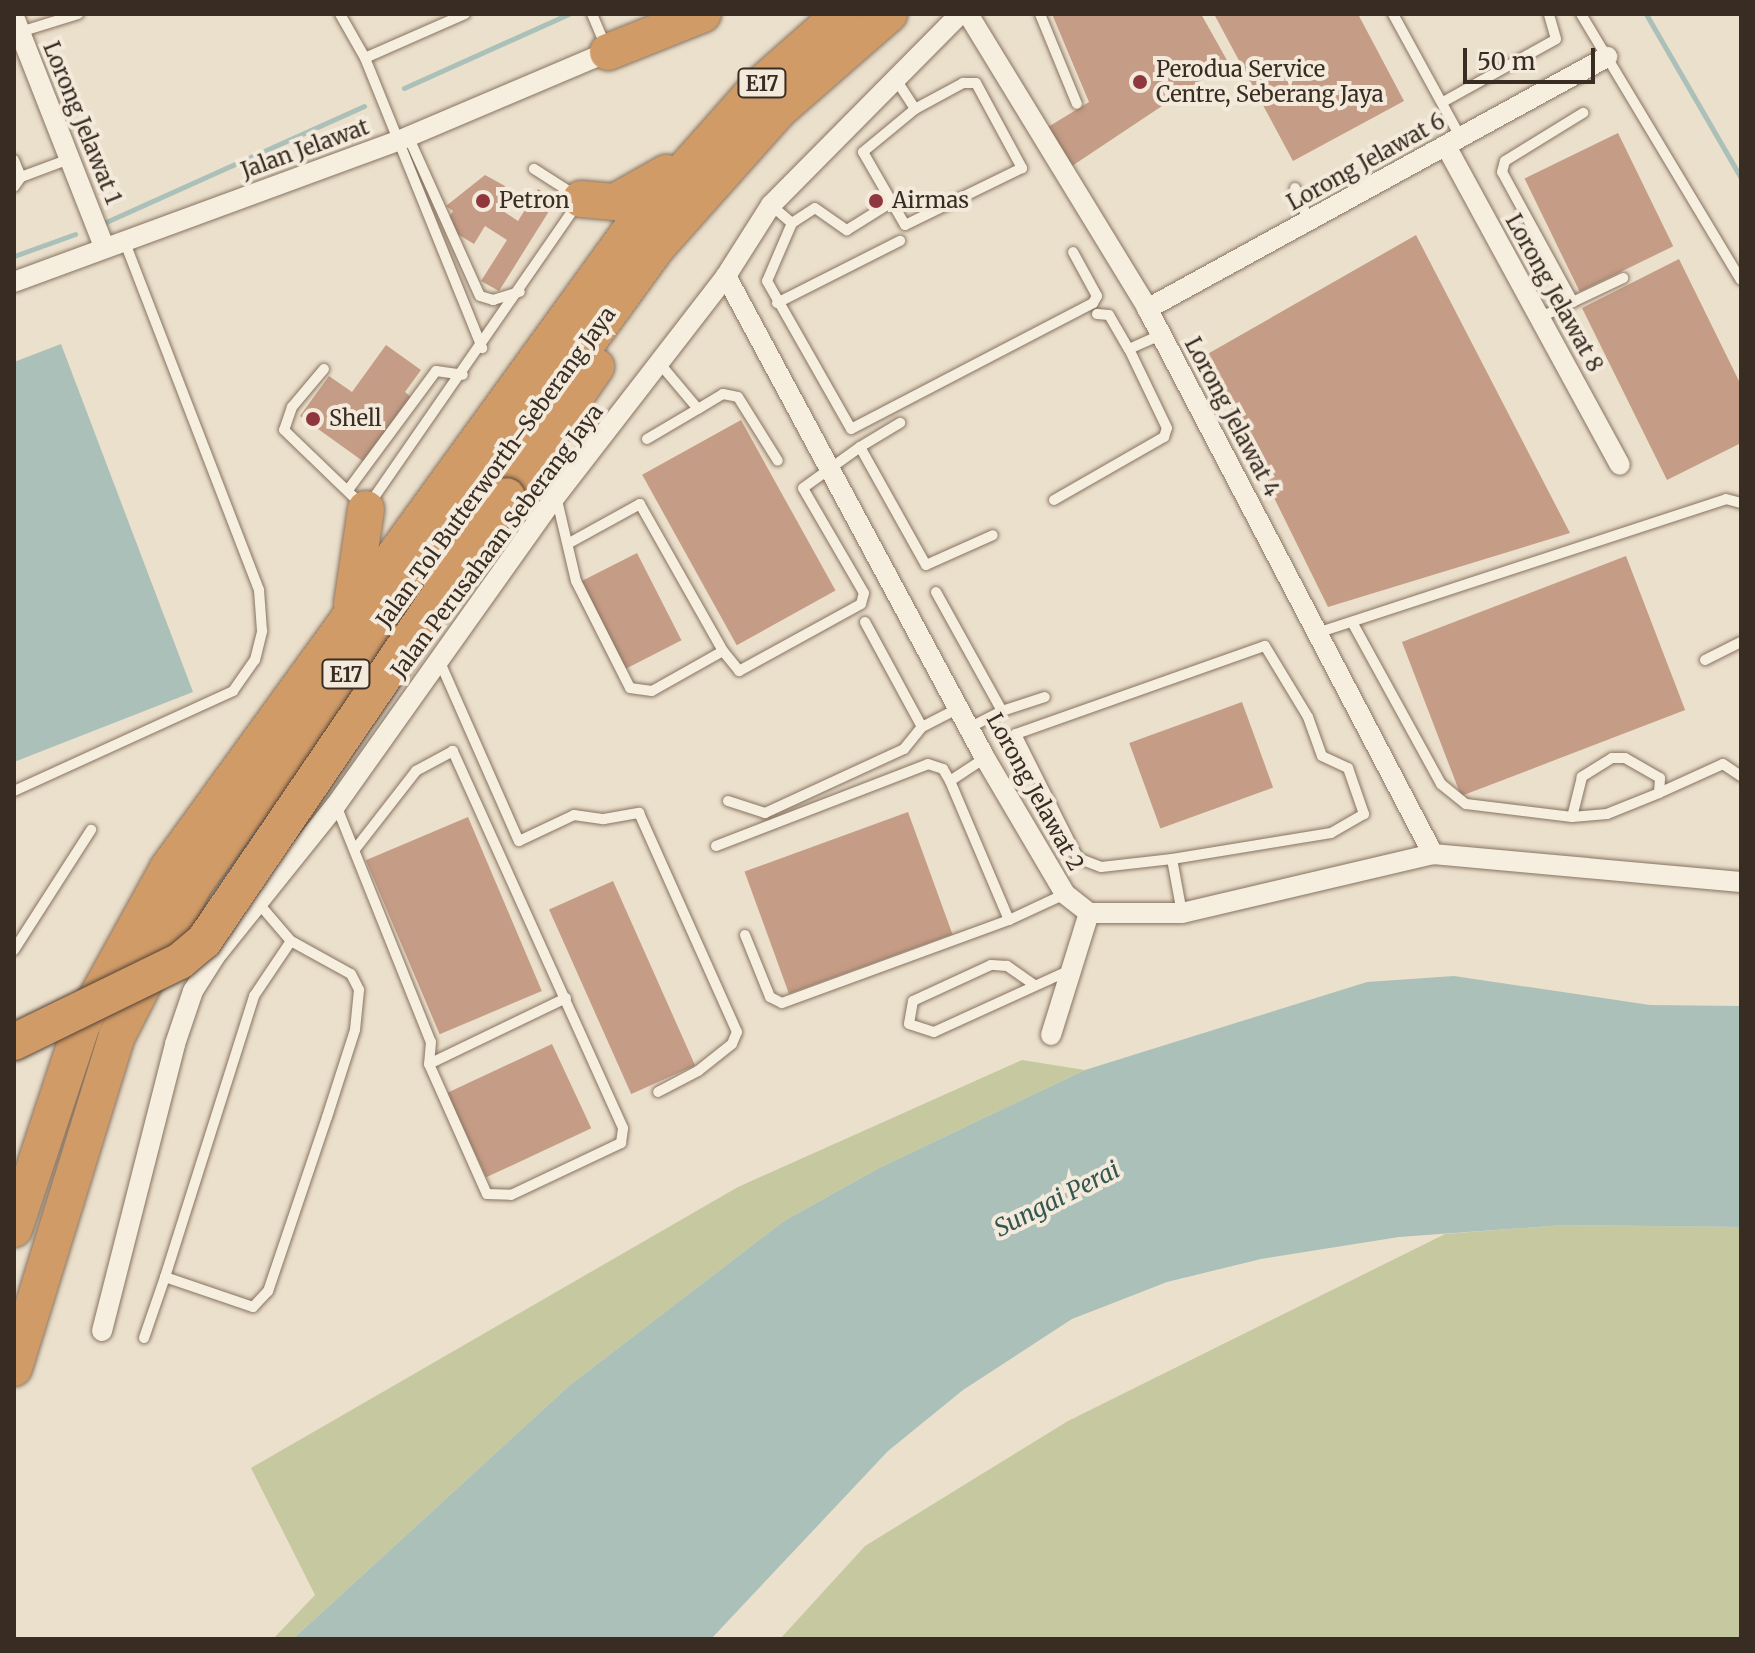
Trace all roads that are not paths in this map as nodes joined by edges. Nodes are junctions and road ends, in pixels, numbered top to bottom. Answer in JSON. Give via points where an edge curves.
{"nodes":[{"id":1,"x":78,"y":14,"type":"edge"},
{"id":2,"x":340,"y":14,"type":"edge"},
{"id":3,"x":465,"y":14,"type":"edge"},
{"id":4,"x":592,"y":14,"type":"edge"},
{"id":5,"x":703,"y":14,"type":"edge"},
{"id":6,"x":841,"y":14,"type":"edge"},
{"id":7,"x":889,"y":14,"type":"edge"},
{"id":8,"x":960,"y":14,"type":"edge"},
{"id":9,"x":968,"y":14,"type":"edge"},
{"id":10,"x":1040,"y":14,"type":"edge"},
{"id":11,"x":1393,"y":14,"type":"edge"},
{"id":12,"x":1549,"y":14,"type":"edge"},
{"id":13,"x":1581,"y":14,"type":"edge"},
{"id":14,"x":17,"y":24,"type":"edge"},
{"id":15,"x":608,"y":52,"type":"junction"},
{"id":16,"x":1607,"y":57,"type":"junction"},
{"id":17,"x":365,"y":58,"type":"junction"},
{"id":18,"x":894,"y":76,"type":"junction"},
{"id":19,"x":1443,"y":102,"type":"junction"},
{"id":20,"x":1077,"y":104,"type":"dead end"},
{"id":21,"x":915,"y":109,"type":"junction"},
{"id":22,"x":1583,"y":113,"type":"dead end"},
{"id":23,"x":403,"y":138,"type":"junction"},
{"id":24,"x":1454,"y":142,"type":"junction"},
{"id":25,"x":715,"y":155,"type":"junction"},
{"id":26,"x":72,"y":158,"type":"junction"},
{"id":27,"x":14,"y":160,"type":"edge"},
{"id":28,"x":534,"y":169,"type":"dead end"},
{"id":29,"x":21,"y":177,"type":"junction"},
{"id":30,"x":14,"y":187,"type":"edge"},
{"id":31,"x":1295,"y":188,"type":"dead end"},
{"id":32,"x":581,"y":199,"type":"junction"},
{"id":33,"x":890,"y":203,"type":"junction"},
{"id":34,"x":771,"y":205,"type":"junction"},
{"id":35,"x":1309,"y":221,"type":"junction"},
{"id":36,"x":792,"y":223,"type":"junction"},
{"id":37,"x":900,"y":241,"type":"dead end"},
{"id":38,"x":114,"y":243,"type":"junction"},
{"id":39,"x":1073,"y":252,"type":"dead end"},
{"id":40,"x":726,"y":276,"type":"junction"},
{"id":41,"x":1623,"y":278,"type":"dead end"},
{"id":42,"x":1741,"y":280,"type":"edge"},
{"id":43,"x":14,"y":282,"type":"edge"},
{"id":44,"x":520,"y":292,"type":"junction"},
{"id":45,"x":1573,"y":302,"type":"junction"},
{"id":46,"x":777,"y":303,"type":"junction"},
{"id":47,"x":1147,"y":309,"type":"junction"},
{"id":48,"x":1097,"y":314,"type":"dead end"},
{"id":49,"x":1541,"y":317,"type":"junction"},
{"id":50,"x":1160,"y":335,"type":"junction"},
{"id":51,"x":482,"y":348,"type":"junction"},
{"id":52,"x":1129,"y":349,"type":"junction"},
{"id":53,"x":661,"y":365,"type":"junction"},
{"id":54,"x":324,"y":369,"type":"dead end"},
{"id":55,"x":463,"y":375,"type":"junction"},
{"id":56,"x":698,"y":409,"type":"junction"},
{"id":57,"x":900,"y":423,"type":"dead end"},
{"id":58,"x":647,"y":439,"type":"dead end"},
{"id":59,"x":860,"y":447,"type":"junction"},
{"id":60,"x":778,"y":461,"type":"dead end"},
{"id":61,"x":1620,"y":465,"type":"dead end"},
{"id":62,"x":829,"y":467,"type":"junction"},
{"id":63,"x":556,"y":496,"type":"junction"},
{"id":64,"x":357,"y":500,"type":"junction"},
{"id":65,"x":1054,"y":500,"type":"dead end"},
{"id":66,"x":1741,"y":503,"type":"edge"},
{"id":67,"x":993,"y":535,"type":"dead end"},
{"id":68,"x":571,"y":542,"type":"junction"},
{"id":69,"x":936,"y":592,"type":"dead end"},
{"id":70,"x":352,"y":609,"type":"junction"},
{"id":71,"x":865,"y":622,"type":"dead end"},
{"id":72,"x":1352,"y":622,"type":"junction"},
{"id":73,"x":1320,"y":632,"type":"junction"},
{"id":74,"x":1741,"y":642,"type":"edge"},
{"id":75,"x":723,"y":651,"type":"junction"},
{"id":76,"x":438,"y":658,"type":"junction"},
{"id":77,"x":1705,"y":660,"type":"dead end"},
{"id":78,"x":1045,"y":697,"type":"dead end"},
{"id":79,"x":959,"y":708,"type":"junction"},
{"id":80,"x":1002,"y":711,"type":"junction"},
{"id":81,"x":922,"y":727,"type":"junction"},
{"id":82,"x":971,"y":727,"type":"junction"},
{"id":83,"x":985,"y":758,"type":"junction"},
{"id":84,"x":1741,"y":776,"type":"edge"},
{"id":85,"x":950,"y":781,"type":"junction"},
{"id":86,"x":14,"y":791,"type":"edge"},
{"id":87,"x":1659,"y":793,"type":"junction"},
{"id":88,"x":728,"y":801,"type":"dead end"},
{"id":89,"x":336,"y":805,"type":"junction"},
{"id":90,"x":1572,"y":817,"type":"junction"},
{"id":91,"x":91,"y":830,"type":"dead end"},
{"id":92,"x":716,"y":846,"type":"dead end"},
{"id":93,"x":356,"y":848,"type":"junction"},
{"id":94,"x":1433,"y":854,"type":"junction"},
{"id":95,"x":1172,"y":859,"type":"junction"},
{"id":96,"x":1741,"y":882,"type":"edge"},
{"id":97,"x":1065,"y":894,"type":"junction"},
{"id":98,"x":260,"y":905,"type":"junction"},
{"id":99,"x":1089,"y":913,"type":"junction"},
{"id":100,"x":1182,"y":913,"type":"junction"},
{"id":101,"x":1009,"y":920,"type":"junction"},
{"id":102,"x":745,"y":935,"type":"dead end"},
{"id":103,"x":291,"y":941,"type":"junction"},
{"id":104,"x":14,"y":950,"type":"edge"},
{"id":105,"x":1073,"y":969,"type":"junction"},
{"id":106,"x":1033,"y":984,"type":"junction"},
{"id":107,"x":566,"y":998,"type":"junction"},
{"id":108,"x":1051,"y":1035,"type":"dead end"},
{"id":109,"x":14,"y":1042,"type":"edge"},
{"id":110,"x":429,"y":1064,"type":"junction"},
{"id":111,"x":658,"y":1092,"type":"dead end"},
{"id":112,"x":14,"y":1229,"type":"edge"},
{"id":113,"x":165,"y":1277,"type":"junction"},
{"id":114,"x":102,"y":1331,"type":"dead end"},
{"id":115,"x":144,"y":1338,"type":"dead end"},
{"id":116,"x":14,"y":1368,"type":"edge"}],
"edges":[{"from":1,"to":14,"type":"lane"},
{"from":2,"to":17,"type":"lane"},
{"from":3,"to":17,"type":"lane"},
{"from":4,"to":15,"type":"lane"},
{"from":5,"to":15,"type":"highway"},
{"from":6,"to":25,"type":"highway","name":"Jalan Tol Butterworth–Seberang Jaya","number":"E17"},
{"from":7,"to":25,"type":"highway","name":"Jalan Tol Butterworth–Seberang Jaya","number":"E17"},
{"from":8,"to":18,"type":"street","name":"Jalan Perusahaan Seberang Jaya"},
{"from":9,"to":47,"type":"street","name":"Lorong Jelawat 4"},
{"from":10,"to":20,"type":"lane"},
{"from":11,"to":19,"type":"lane"},
{"from":12,"to":19,"type":"lane","via":[[1556,39]]},
{"from":13,"to":16,"type":"lane"},
{"from":14,"to":26,"type":"street","name":"Lorong Jelawat 1"},
{"from":15,"to":23,"type":"street","name":"Jalan Jelawat"},
{"from":16,"to":24,"type":"street","name":"Lorong Jelawat 6"},
{"from":16,"to":42,"type":"lane"},
{"from":17,"to":23,"type":"lane"},
{"from":18,"to":21,"type":"lane"},
{"from":18,"to":34,"type":"street","name":"Jalan Perusahaan Seberang Jaya"},
{"from":19,"to":24,"type":"lane"},
{"from":21,"to":33,"type":"lane","via":[[863,152]]},
{"from":21,"to":33,"type":"lane","via":[[963,83],[976,83],[1022,168],[911,226]]},
{"from":22,"to":45,"type":"lane","via":[[1505,161],[1502,172]]},
{"from":23,"to":38,"type":"street","name":"Jalan Jelawat"},
{"from":23,"to":44,"type":"lane","via":[[480,296],[493,300]]},
{"from":23,"to":51,"type":"lane"},
{"from":24,"to":35,"type":"street","name":"Lorong Jelawat 6"},
{"from":24,"to":49,"type":"street","name":"Lorong Jelawat 8"},
{"from":25,"to":32,"type":"highway","via":[[615,202]]},
{"from":25,"to":70,"type":"highway","name":"Jalan Tol Butterworth–Seberang Jaya","number":"E17","via":[[538,351]]},
{"from":25,"to":109,"type":"highway","bridge":true,"via":[[507,496],[204,941],[180,961]]},
{"from":25,"to":116,"type":"highway","name":"Jalan Tol Butterworth–Seberang Jaya","number":"E17","via":[[194,885],[117,1036]]},
{"from":26,"to":29,"type":"lane"},
{"from":26,"to":38,"type":"street","name":"Lorong Jelawat 1"},
{"from":27,"to":29,"type":"lane"},
{"from":28,"to":32,"type":"lane"},
{"from":29,"to":30,"type":"lane"},
{"from":31,"to":35,"type":"lane"},
{"from":32,"to":44,"type":"lane"},
{"from":33,"to":36,"type":"lane","via":[[847,230],[815,208]]},
{"from":34,"to":36,"type":"lane"},
{"from":34,"to":40,"type":"street","name":"Jalan Perusahaan Seberang Jaya"},
{"from":35,"to":47,"type":"street","name":"Lorong Jelawat 6"},
{"from":36,"to":46,"type":"lane","via":[[767,281]]},
{"from":37,"to":46,"type":"lane"},
{"from":38,"to":43,"type":"street","name":"Jalan Jelawat"},
{"from":38,"to":86,"type":"lane","via":[[259,590],[262,631],[255,660],[233,691]]},
{"from":39,"to":46,"type":"lane","via":[[1097,296],[1093,303],[851,429]]},
{"from":40,"to":53,"type":"street","name":"Jalan Perusahaan Seberang Jaya"},
{"from":40,"to":62,"type":"street","name":"Lorong Jelawat 2"},
{"from":41,"to":45,"type":"lane"},
{"from":44,"to":51,"type":"lane"},
{"from":45,"to":49,"type":"lane"},
{"from":47,"to":50,"type":"street","name":"Lorong Jelawat 4"},
{"from":48,"to":52,"type":"lane","via":[[1109,315]]},
{"from":49,"to":61,"type":"street","name":"Lorong Jelawat 8"},
{"from":50,"to":52,"type":"lane"},
{"from":50,"to":73,"type":"street","name":"Lorong Jelawat 4"},
{"from":51,"to":55,"type":"lane"},
{"from":52,"to":65,"type":"lane","via":[[1167,428],[1164,437]]},
{"from":53,"to":56,"type":"lane"},
{"from":53,"to":63,"type":"street","name":"Jalan Perusahaan Seberang Jaya"},
{"from":54,"to":64,"type":"lane","via":[[292,407],[284,430]]},
{"from":55,"to":64,"type":"lane"},
{"from":55,"to":64,"type":"lane","via":[[436,371]]},
{"from":56,"to":58,"type":"lane"},
{"from":56,"to":60,"type":"lane","via":[[723,394],[738,397]]},
{"from":57,"to":59,"type":"lane"},
{"from":59,"to":62,"type":"lane"},
{"from":59,"to":67,"type":"lane","via":[[926,565]]},
{"from":62,"to":75,"type":"lane","via":[[803,488],[865,599],[739,671]]},
{"from":62,"to":79,"type":"street","name":"Lorong Jelawat 2"},
{"from":63,"to":68,"type":"lane"},
{"from":63,"to":76,"type":"street","name":"Jalan Perusahaan Seberang Jaya"},
{"from":64,"to":70,"type":"highway"},
{"from":66,"to":72,"type":"lane","via":[[1726,499]]},
{"from":68,"to":75,"type":"lane","via":[[640,504]]},
{"from":68,"to":75,"type":"lane","via":[[576,581],[630,688],[652,691]]},
{"from":69,"to":80,"type":"lane"},
{"from":70,"to":112,"type":"highway","name":"Jalan Tol Butterworth–Seberang Jaya","number":"E17","via":[[126,937],[82,1024]]},
{"from":71,"to":81,"type":"lane"},
{"from":72,"to":73,"type":"lane"},
{"from":72,"to":90,"type":"lane","via":[[1450,795],[1466,804]]},
{"from":73,"to":94,"type":"street","name":"Lorong Jelawat 4"},
{"from":74,"to":77,"type":"lane"},
{"from":76,"to":89,"type":"street","name":"Jalan Perusahaan Seberang Jaya"},
{"from":76,"to":111,"type":"lane","via":[[519,841],[574,815],[604,819],[639,813],[737,1032],[732,1044],[698,1071]]},
{"from":78,"to":80,"type":"lane"},
{"from":79,"to":81,"type":"lane"},
{"from":79,"to":82,"type":"street","name":"Lorong Jelawat 2"},
{"from":80,"to":82,"type":"lane"},
{"from":81,"to":88,"type":"lane","via":[[904,749],[765,813]]},
{"from":82,"to":83,"type":"street","name":"Lorong Jelawat 2"},
{"from":83,"to":85,"type":"lane"},
{"from":83,"to":97,"type":"street","name":"Lorong Jelawat 2"},
{"from":84,"to":87,"type":"lane","via":[[1723,764]]},
{"from":85,"to":92,"type":"lane","via":[[943,769],[928,764]]},
{"from":85,"to":101,"type":"lane"},
{"from":87,"to":90,"type":"lane","via":[[1607,814]]},
{"from":87,"to":90,"type":"lane","via":[[1657,772],[1612,758],[1582,777]]},
{"from":89,"to":93,"type":"lane"},
{"from":89,"to":98,"type":"street","name":"Jalan Perusahaan Seberang Jaya"},
{"from":91,"to":104,"type":"lane"},
{"from":93,"to":107,"type":"lane","via":[[416,771],[440,752],[453,751]]},
{"from":93,"to":110,"type":"lane","via":[[431,1042]]},
{"from":94,"to":96,"type":"street"},
{"from":94,"to":100,"type":"street"},
{"from":95,"to":95,"type":"lane","via":[[1101,867],[1078,858],[1016,734],[1265,646],[1308,717],[1322,756],[1348,768],[1364,814],[1331,833]]},
{"from":95,"to":100,"type":"lane"},
{"from":97,"to":99,"type":"street","name":"Lorong Jelawat 2"},
{"from":97,"to":101,"type":"lane"},
{"from":98,"to":103,"type":"lane"},
{"from":98,"to":114,"type":"street","name":"Jalan Perusahaan Seberang Jaya","via":[[193,991]]},
{"from":99,"to":100,"type":"street"},
{"from":99,"to":105,"type":"street"},
{"from":101,"to":102,"type":"lane","via":[[782,1003],[770,997]]},
{"from":103,"to":113,"type":"lane","via":[[254,996]]},
{"from":103,"to":113,"type":"lane","via":[[351,974],[359,990],[355,1030],[268,1291],[253,1307]]},
{"from":105,"to":106,"type":"lane"},
{"from":105,"to":108,"type":"street"},
{"from":106,"to":106,"type":"lane","via":[[934,1032],[909,1024],[913,1001],[991,965],[1007,966]]},
{"from":107,"to":110,"type":"lane"},
{"from":107,"to":110,"type":"lane","via":[[623,1128],[621,1143],[511,1195],[487,1194]]},
{"from":113,"to":115,"type":"lane"}]}
